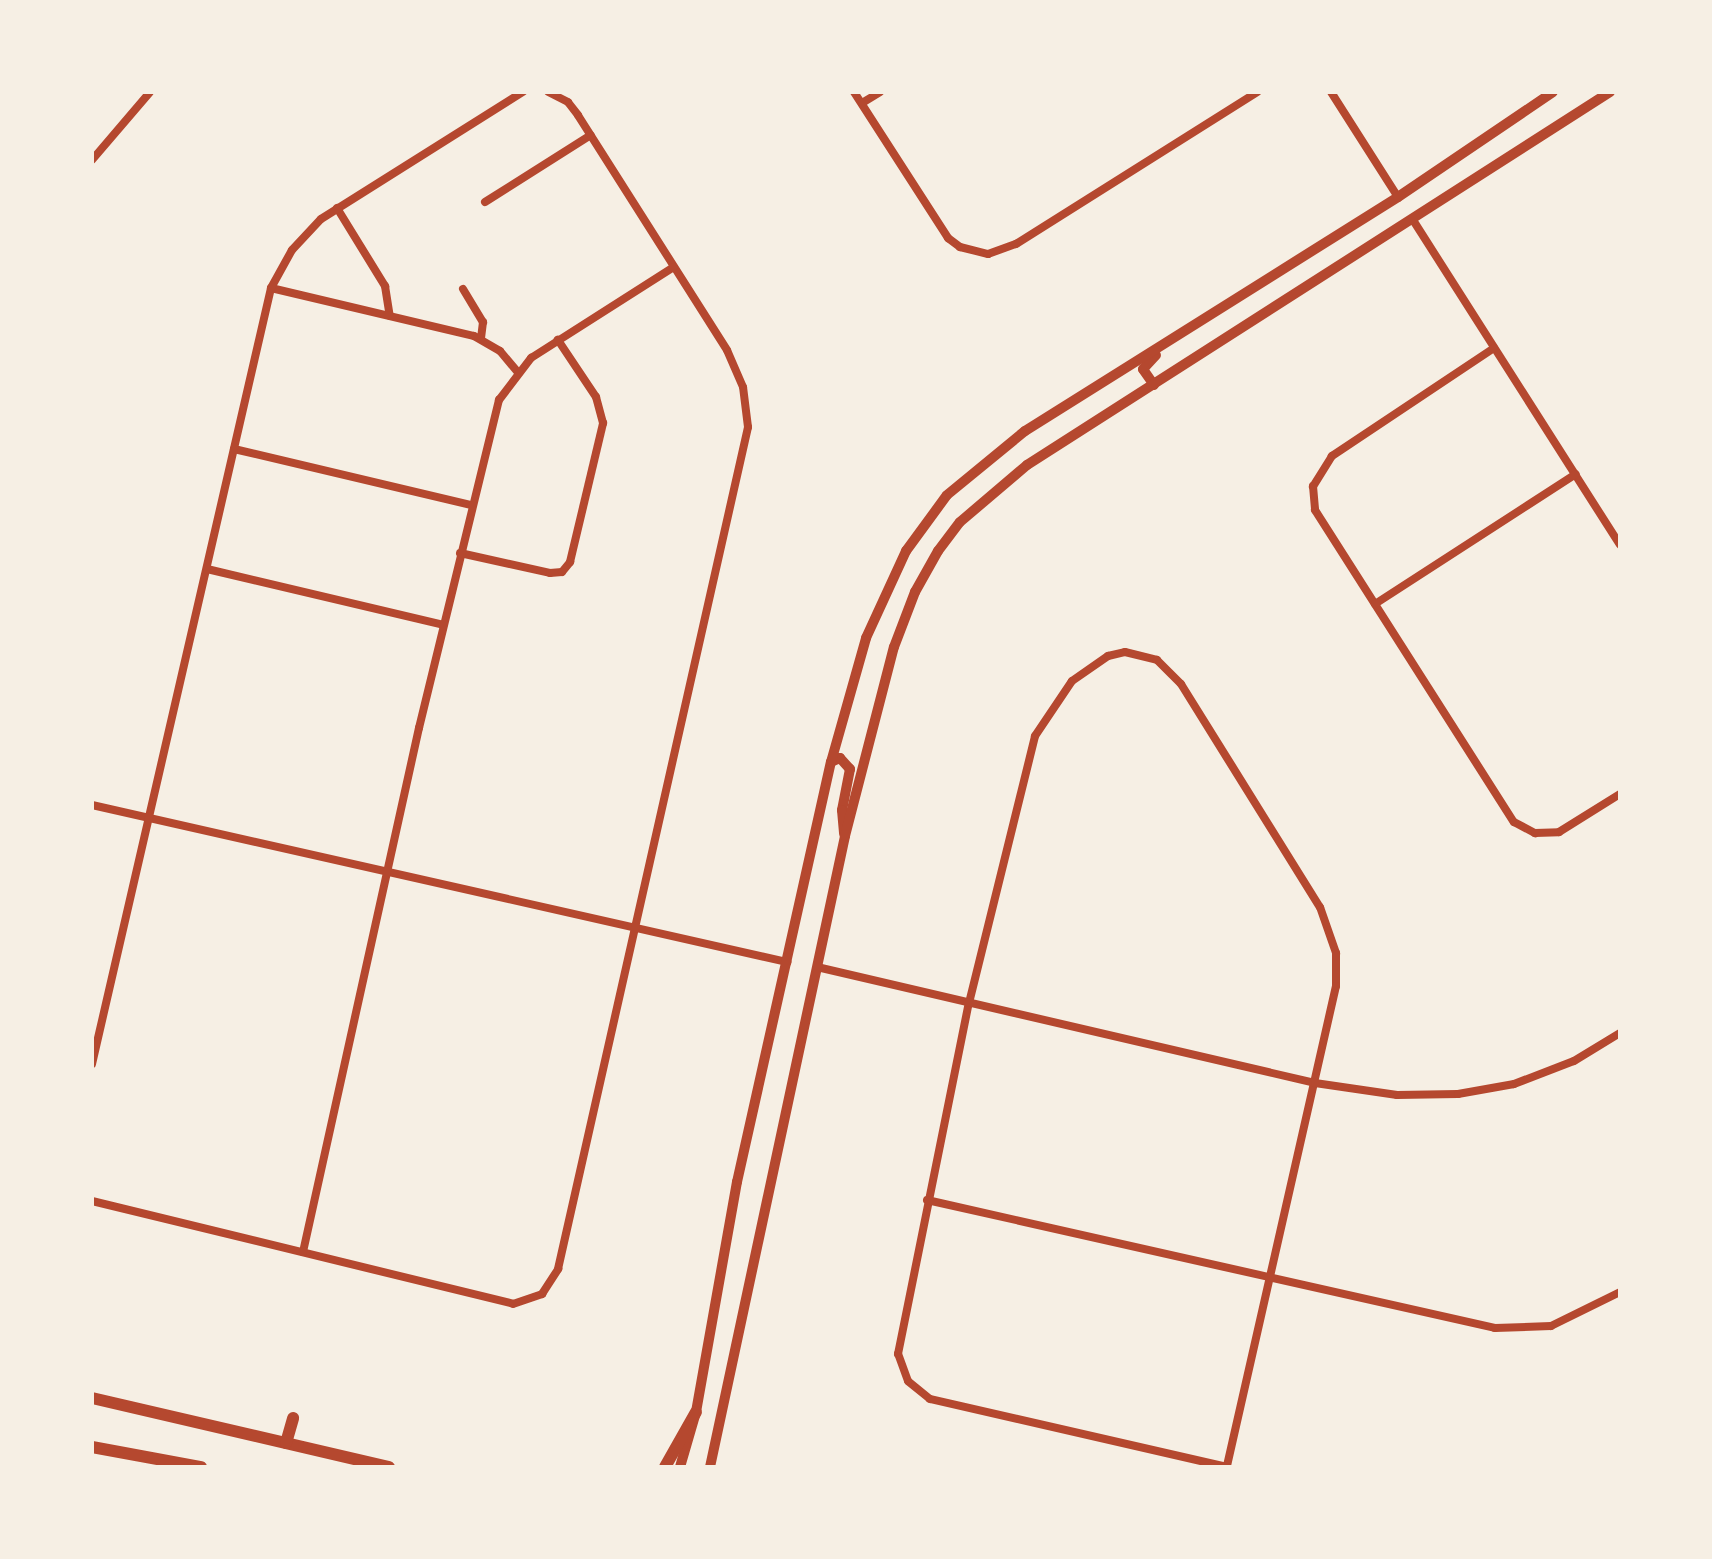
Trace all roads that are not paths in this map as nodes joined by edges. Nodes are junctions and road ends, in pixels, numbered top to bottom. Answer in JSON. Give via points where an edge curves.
{"nodes":[{"id":1,"x":150,"y":92,"type":"edge"},
{"id":2,"x":523,"y":92,"type":"edge"},
{"id":3,"x":548,"y":92,"type":"edge"},
{"id":4,"x":854,"y":92,"type":"edge"},
{"id":5,"x":880,"y":92,"type":"edge"},
{"id":6,"x":1257,"y":92,"type":"edge"},
{"id":7,"x":1331,"y":92,"type":"edge"},
{"id":8,"x":1553,"y":92,"type":"edge"},
{"id":9,"x":1610,"y":92,"type":"edge"},
{"id":10,"x":862,"y":103,"type":"junction"},
{"id":11,"x":591,"y":135,"type":"junction"},
{"id":12,"x":92,"y":160,"type":"edge"},
{"id":13,"x":1398,"y":197,"type":"junction"},
{"id":14,"x":485,"y":202,"type":"dead end"},
{"id":15,"x":337,"y":208,"type":"junction"},
{"id":16,"x":1413,"y":220,"type":"junction"},
{"id":17,"x":674,"y":267,"type":"junction"},
{"id":18,"x":271,"y":288,"type":"junction"},
{"id":19,"x":463,"y":289,"type":"dead end"},
{"id":20,"x":1211,"y":313,"type":"junction"},
{"id":21,"x":390,"y":316,"type":"junction"},
{"id":22,"x":481,"y":339,"type":"junction"},
{"id":23,"x":558,"y":340,"type":"junction"},
{"id":24,"x":1494,"y":348,"type":"junction"},
{"id":25,"x":517,"y":371,"type":"junction"},
{"id":26,"x":1154,"y":385,"type":"junction"},
{"id":27,"x":234,"y":449,"type":"junction"},
{"id":28,"x":1576,"y":474,"type":"junction"},
{"id":29,"x":471,"y":505,"type":"junction"},
{"id":30,"x":1620,"y":545,"type":"edge"},
{"id":31,"x":460,"y":553,"type":"junction"},
{"id":32,"x":207,"y":569,"type":"junction"},
{"id":33,"x":1375,"y":604,"type":"junction"},
{"id":34,"x":443,"y":625,"type":"junction"},
{"id":35,"x":831,"y":762,"type":"junction"},
{"id":36,"x":1620,"y":794,"type":"edge"},
{"id":37,"x":92,"y":805,"type":"edge"},
{"id":38,"x":148,"y":818,"type":"junction"},
{"id":39,"x":845,"y":836,"type":"junction"},
{"id":40,"x":386,"y":872,"type":"junction"},
{"id":41,"x":635,"y":927,"type":"junction"},
{"id":42,"x":787,"y":962,"type":"junction"},
{"id":43,"x":817,"y":967,"type":"junction"},
{"id":44,"x":969,"y":1003,"type":"junction"},
{"id":45,"x":1620,"y":1033,"type":"edge"},
{"id":46,"x":92,"y":1064,"type":"edge"},
{"id":47,"x":1315,"y":1083,"type":"junction"},
{"id":48,"x":927,"y":1200,"type":"junction"},
{"id":49,"x":92,"y":1201,"type":"edge"},
{"id":50,"x":303,"y":1252,"type":"junction"},
{"id":51,"x":1270,"y":1278,"type":"junction"},
{"id":52,"x":1620,"y":1292,"type":"edge"},
{"id":53,"x":92,"y":1398,"type":"edge"},
{"id":54,"x":696,"y":1412,"type":"junction"},
{"id":55,"x":293,"y":1418,"type":"dead end"},
{"id":56,"x":286,"y":1443,"type":"junction"},
{"id":57,"x":92,"y":1447,"type":"edge"},
{"id":58,"x":201,"y":1467,"type":"edge"},
{"id":59,"x":389,"y":1467,"type":"edge"},
{"id":60,"x":665,"y":1467,"type":"edge"},
{"id":61,"x":680,"y":1467,"type":"edge"},
{"id":62,"x":710,"y":1467,"type":"edge"},
{"id":63,"x":1227,"y":1467,"type":"edge"}],
"edges":[{"from":1,"to":12,"type":"street"},
{"from":2,"to":15,"type":"street"},
{"from":3,"to":11,"type":"street","via":[[568,102]]},
{"from":4,"to":10,"type":"street"},
{"from":5,"to":10,"type":"street"},
{"from":6,"to":10,"type":"street","via":[[1003,251],[960,247],[939,226]]},
{"from":7,"to":13,"type":"street"},
{"from":8,"to":13,"type":"street"},
{"from":9,"to":16,"type":"street"},
{"from":11,"to":14,"type":"street"},
{"from":11,"to":17,"type":"street"},
{"from":13,"to":20,"type":"street"},
{"from":15,"to":18,"type":"street","via":[[292,250]]},
{"from":15,"to":21,"type":"street","via":[[385,286]]},
{"from":16,"to":24,"type":"street"},
{"from":16,"to":26,"type":"street"},
{"from":17,"to":23,"type":"street"},
{"from":17,"to":41,"type":"street","via":[[737,368],[748,427]]},
{"from":18,"to":21,"type":"street"},
{"from":18,"to":27,"type":"street"},
{"from":19,"to":22,"type":"street","via":[[483,322]]},
{"from":20,"to":26,"type":"street","via":[[1144,364],[1144,374]]},
{"from":20,"to":35,"type":"street","via":[[1025,431],[947,495],[906,551],[885,592],[866,638]]},
{"from":21,"to":22,"type":"street"},
{"from":22,"to":25,"type":"street"},
{"from":23,"to":25,"type":"street"},
{"from":23,"to":31,"type":"street","via":[[596,397],[603,423],[570,562],[562,572],[550,573]]},
{"from":24,"to":28,"type":"street"},
{"from":24,"to":33,"type":"street","via":[[1332,456],[1317,474],[1315,510]]},
{"from":25,"to":29,"type":"street","via":[[499,400]]},
{"from":26,"to":39,"type":"street","via":[[1011,477],[960,522],[938,551],[894,647]]},
{"from":27,"to":29,"type":"street"},
{"from":27,"to":32,"type":"street"},
{"from":28,"to":30,"type":"street"},
{"from":28,"to":33,"type":"street"},
{"from":29,"to":31,"type":"street"},
{"from":31,"to":34,"type":"street"},
{"from":32,"to":34,"type":"street"},
{"from":32,"to":38,"type":"street"},
{"from":33,"to":36,"type":"street","via":[[1514,822],[1535,833],[1559,832]]},
{"from":34,"to":40,"type":"street"},
{"from":35,"to":39,"type":"street","via":[[840,758],[850,769],[842,810]]},
{"from":35,"to":42,"type":"street"},
{"from":37,"to":38,"type":"street"},
{"from":38,"to":40,"type":"street"},
{"from":38,"to":46,"type":"street"},
{"from":39,"to":43,"type":"street"},
{"from":40,"to":41,"type":"street"},
{"from":40,"to":50,"type":"street"},
{"from":41,"to":42,"type":"street"},
{"from":41,"to":50,"type":"street","via":[[558,1269],[542,1294],[513,1304]]},
{"from":42,"to":54,"type":"street","via":[[737,1182]]},
{"from":43,"to":44,"type":"street"},
{"from":43,"to":62,"type":"street"},
{"from":44,"to":47,"type":"street"},
{"from":44,"to":47,"type":"street","via":[[1035,736],[1064,689],[1108,656],[1142,654],[1170,670],[1330,930],[1336,986]]},
{"from":44,"to":48,"type":"street"},
{"from":45,"to":47,"type":"street","via":[[1546,1073],[1488,1090],[1397,1095]]},
{"from":47,"to":51,"type":"street"},
{"from":48,"to":51,"type":"street"},
{"from":48,"to":63,"type":"street","via":[[898,1354],[908,1381],[943,1403]]},
{"from":49,"to":50,"type":"street"},
{"from":51,"to":52,"type":"street","via":[[1514,1330],[1569,1321]]},
{"from":51,"to":63,"type":"street"},
{"from":53,"to":56,"type":"main road"},
{"from":54,"to":60,"type":"main road"},
{"from":54,"to":61,"type":"street"},
{"from":55,"to":56,"type":"main road"},
{"from":56,"to":59,"type":"main road"},
{"from":57,"to":58,"type":"main road"}]}
